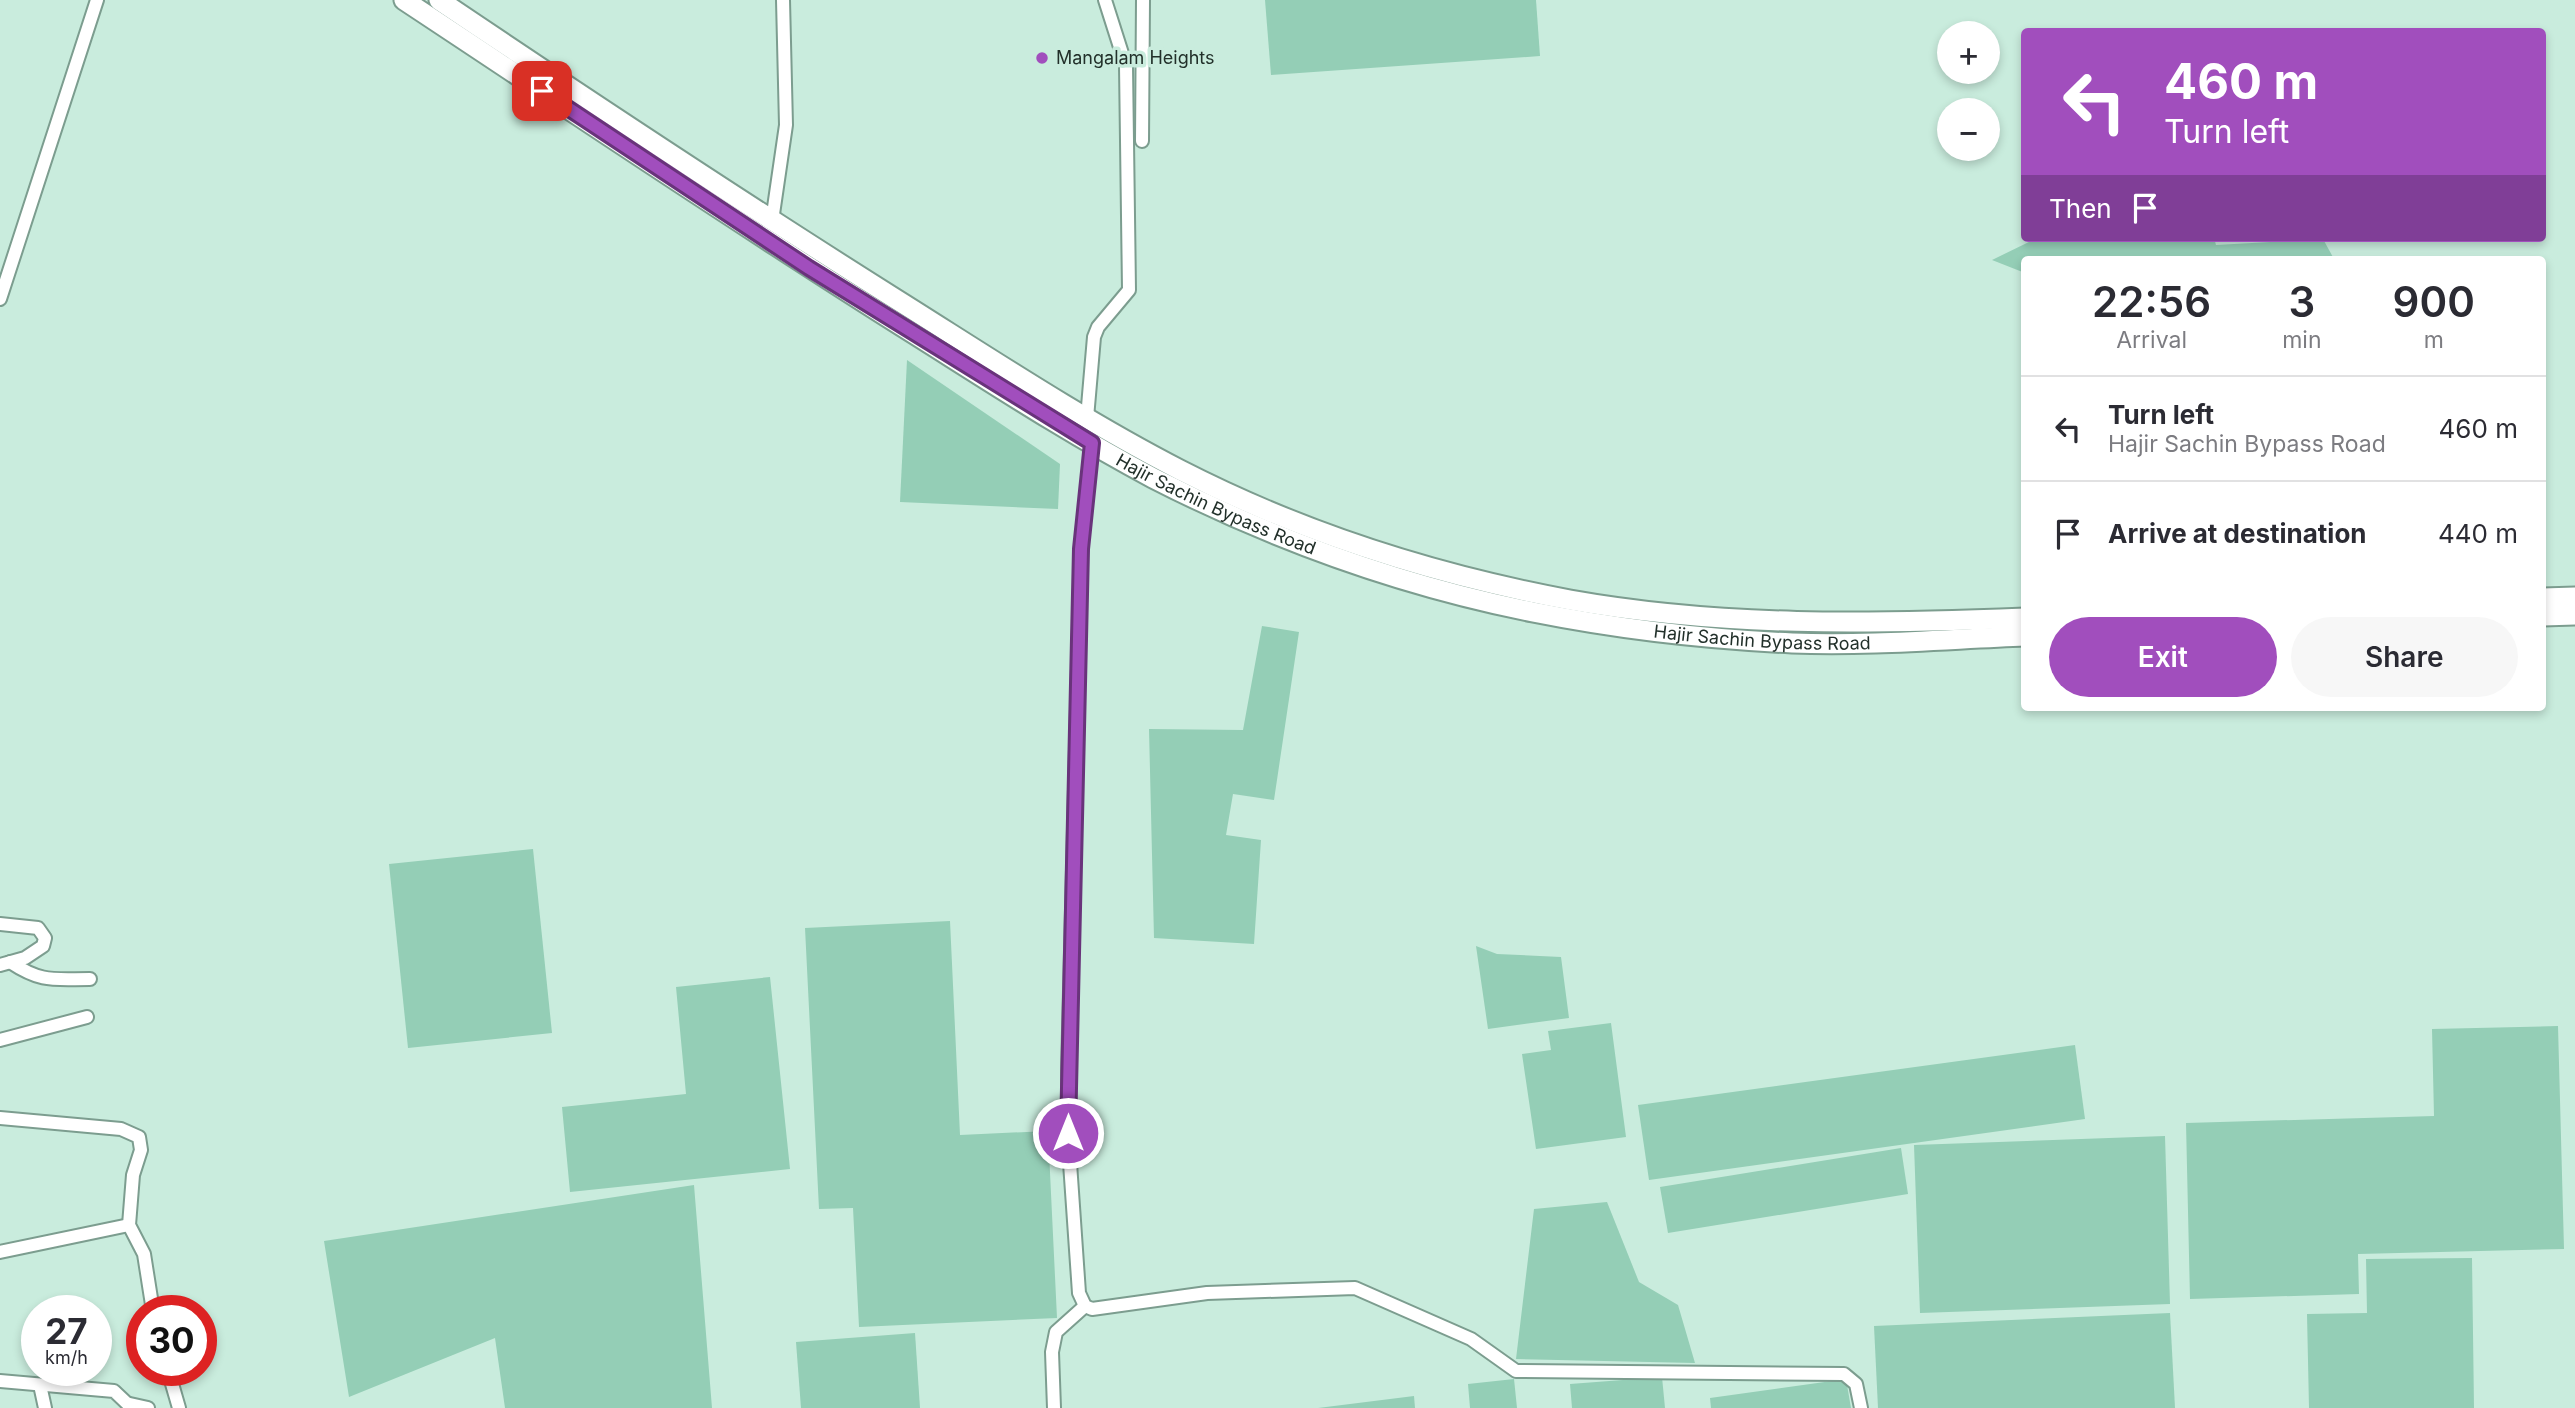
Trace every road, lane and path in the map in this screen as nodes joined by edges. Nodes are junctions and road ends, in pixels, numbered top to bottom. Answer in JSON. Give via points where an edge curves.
{"nodes":[{"id":1,"x":97,"y":0,"type":"edge"},
{"id":2,"x":404,"y":0,"type":"edge"},
{"id":3,"x":439,"y":0,"type":"edge"},
{"id":4,"x":783,"y":0,"type":"edge"},
{"id":5,"x":1105,"y":0,"type":"edge"},
{"id":6,"x":1143,"y":0,"type":"edge"},
{"id":7,"x":1142,"y":141,"type":"dead end"},
{"id":8,"x":772,"y":220,"type":"junction"},
{"id":9,"x":0,"y":299,"type":"edge"},
{"id":10,"x":1087,"y":418,"type":"junction"},
{"id":11,"x":1092,"y":443,"type":"junction"},
{"id":12,"x":2575,"y":597,"type":"edge"},
{"id":13,"x":2546,"y":598,"type":"edge"},
{"id":14,"x":2575,"y":615,"type":"edge"},
{"id":15,"x":2546,"y":616,"type":"edge"},
{"id":16,"x":2021,"y":618,"type":"edge"},
{"id":17,"x":2021,"y":636,"type":"edge"},
{"id":18,"x":0,"y":924,"type":"edge"},
{"id":19,"x":5,"y":963,"type":"edge"},
{"id":20,"x":90,"y":979,"type":"dead end"},
{"id":21,"x":87,"y":1017,"type":"dead end"},
{"id":22,"x":0,"y":1040,"type":"edge"},
{"id":23,"x":0,"y":1118,"type":"edge"},
{"id":24,"x":129,"y":1225,"type":"junction"},
{"id":25,"x":0,"y":1252,"type":"edge"},
{"id":26,"x":150,"y":1295,"type":"edge"},
{"id":27,"x":1085,"y":1306,"type":"junction"},
{"id":28,"x":0,"y":1381,"type":"edge"},
{"id":29,"x":21,"y":1383,"type":"edge"},
{"id":30,"x":40,"y":1386,"type":"edge"},
{"id":31,"x":52,"y":1386,"type":"edge"},
{"id":32,"x":173,"y":1386,"type":"edge"},
{"id":33,"x":131,"y":1406,"type":"edge"},
{"id":34,"x":46,"y":1408,"type":"edge"},
{"id":35,"x":148,"y":1408,"type":"edge"},
{"id":36,"x":179,"y":1408,"type":"edge"},
{"id":37,"x":1054,"y":1408,"type":"edge"},
{"id":38,"x":1861,"y":1408,"type":"edge"}],
"edges":[{"from":1,"to":9,"type":"street"},
{"from":2,"to":11,"type":"highway","name":"Hajir Sachin Bypass Road","via":[[809,268]]},
{"from":3,"to":8,"type":"highway"},
{"from":4,"to":8,"type":"street","via":[[786,125]]},
{"from":5,"to":10,"type":"street","via":[[1126,66],[1129,282],[1124,299],[1094,337]]},
{"from":6,"to":7,"type":"street"},
{"from":8,"to":10,"type":"highway"},
{"from":10,"to":16,"type":"highway","via":[[1181,470],[1332,534],[1462,575],[1569,600],[1690,617],[1796,624]]},
{"from":11,"to":17,"type":"highway","name":"Hajir Sachin Bypass Road","via":[[1231,515],[1328,554],[1531,611],[1632,628],[1795,643]]},
{"from":11,"to":27,"type":"street","via":[[1081,549],[1068,1071],[1071,1193],[1079,1293]]},
{"from":12,"to":13,"type":"highway"},
{"from":14,"to":15,"type":"highway"},
{"from":18,"to":19,"type":"street","via":[[38,928],[44,933],[44,946]]},
{"from":19,"to":20,"type":"street","via":[[44,979]]},
{"from":21,"to":22,"type":"street"},
{"from":23,"to":24,"type":"street","via":[[121,1129],[139,1137]]},
{"from":24,"to":25,"type":"street"},
{"from":24,"to":26,"type":"street","via":[[144,1254]]},
{"from":27,"to":37,"type":"street","via":[[1056,1332]]},
{"from":27,"to":38,"type":"street","via":[[1092,1309],[1207,1293],[1355,1287],[1471,1339],[1516,1371],[1844,1374],[1856,1384]]},
{"from":28,"to":29,"type":"street"},
{"from":30,"to":34,"type":"street"},
{"from":31,"to":33,"type":"street","via":[[114,1391]]},
{"from":32,"to":36,"type":"street"},
{"from":33,"to":35,"type":"street"}]}
